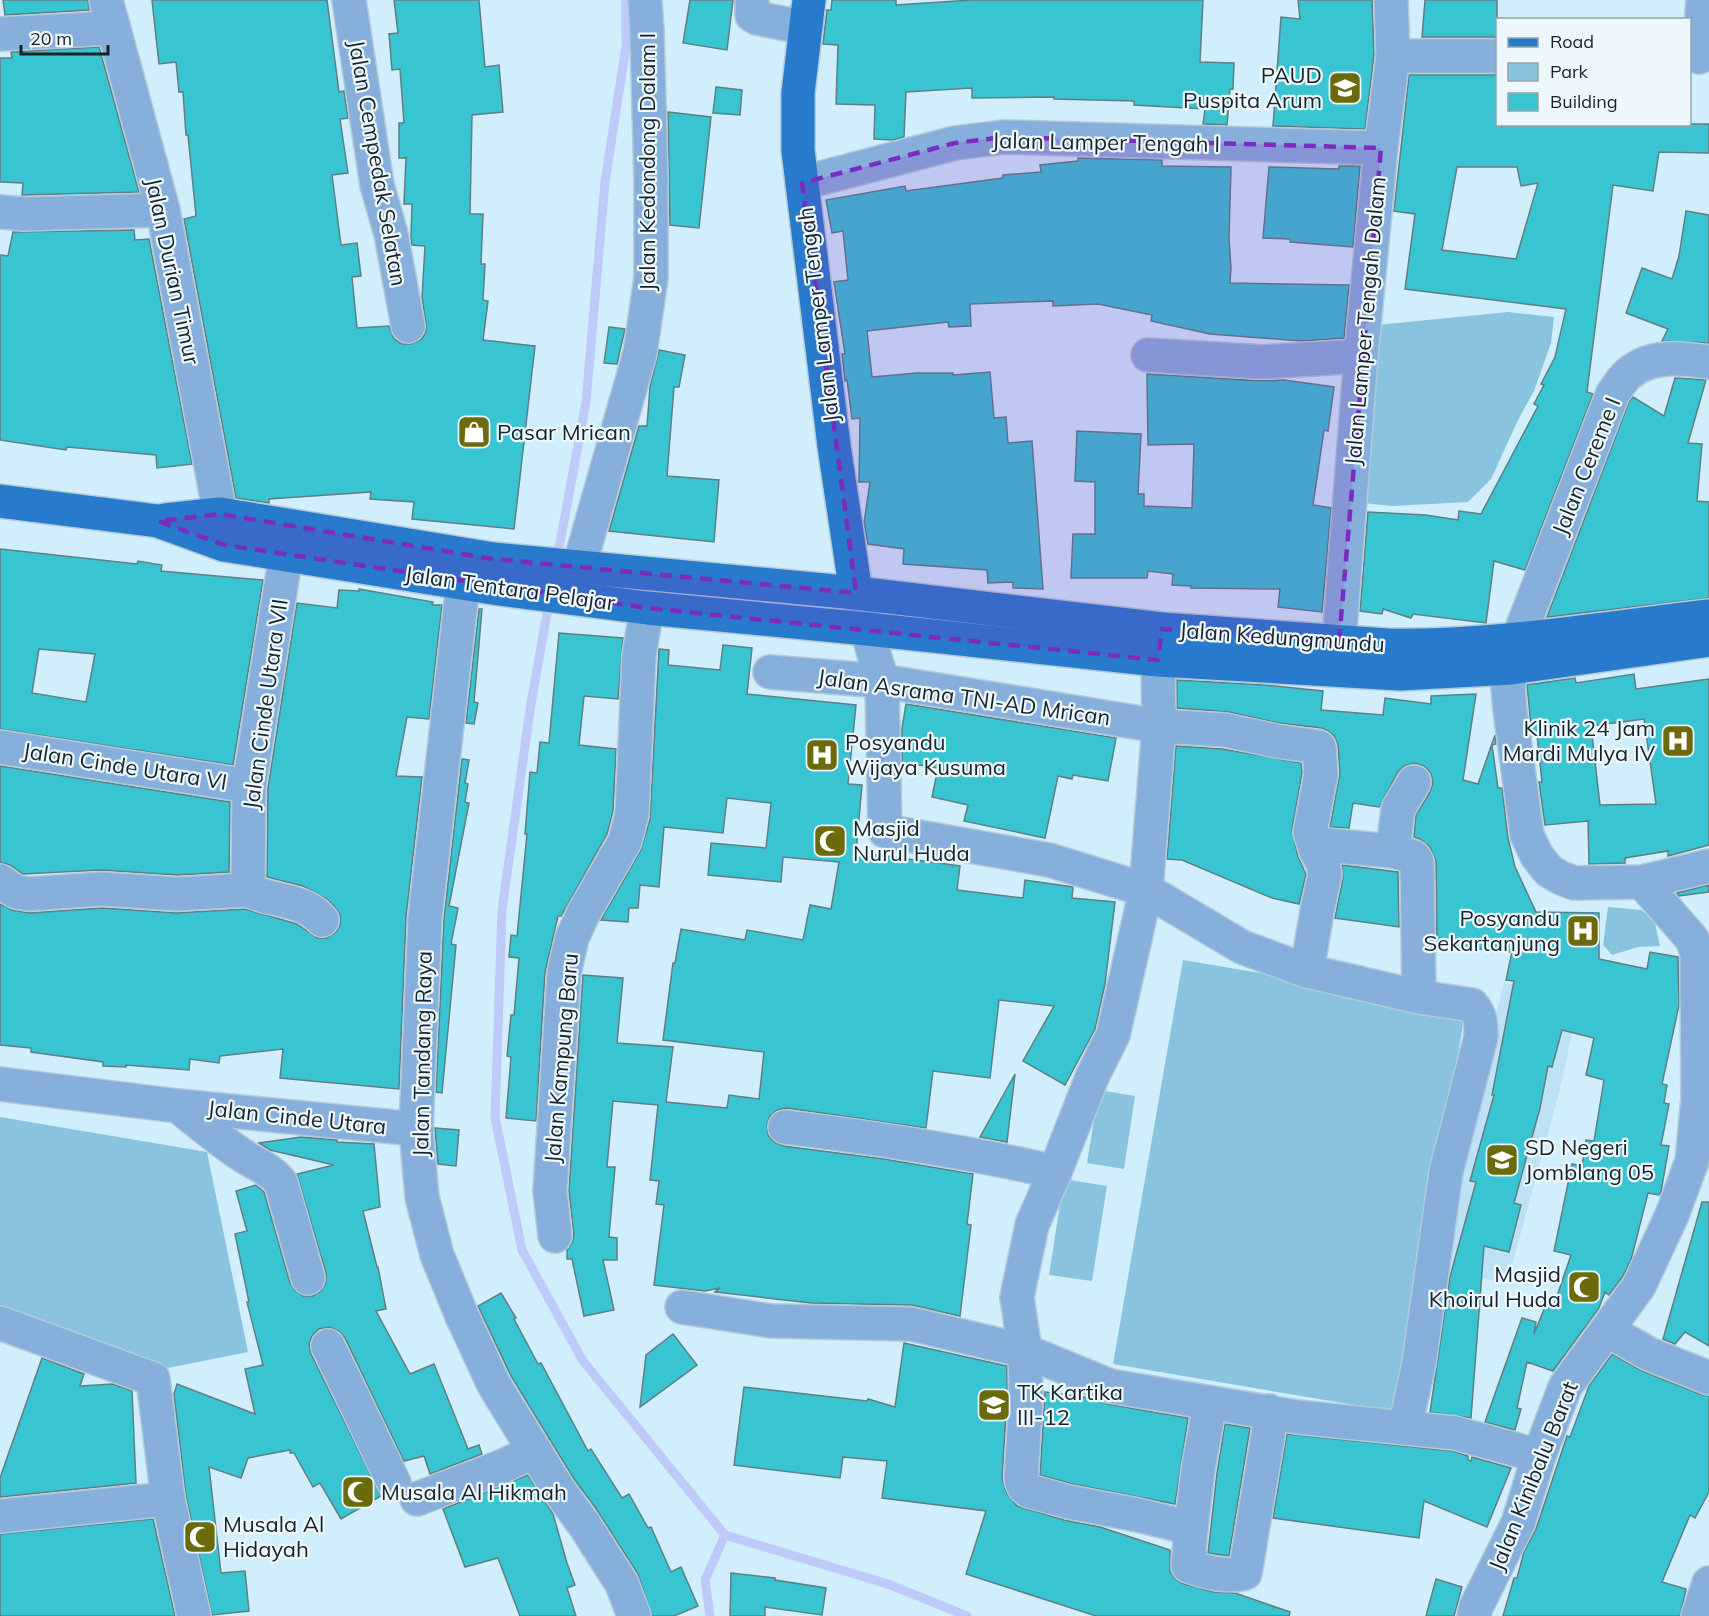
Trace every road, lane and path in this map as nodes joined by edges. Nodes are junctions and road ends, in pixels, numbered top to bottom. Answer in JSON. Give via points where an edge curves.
{"nodes":[{"id":1,"x":349,"y":0,"type":"edge"},
{"id":2,"x":645,"y":0,"type":"edge"},
{"id":3,"x":752,"y":0,"type":"edge"},
{"id":4,"x":1391,"y":0,"type":"edge"},
{"id":5,"x":1703,"y":0,"type":"edge"},
{"id":6,"x":109,"y":14,"type":"edge"},
{"id":7,"x":808,"y":14,"type":"edge"},
{"id":8,"x":0,"y":33,"type":"edge"},
{"id":9,"x":1393,"y":56,"type":"junction"},
{"id":10,"x":1496,"y":56,"type":"edge"},
{"id":11,"x":1699,"y":57,"type":"edge"},
{"id":12,"x":1381,"y":148,"type":"junction"},
{"id":13,"x":802,"y":183,"type":"junction"},
{"id":14,"x":163,"y":210,"type":"junction"},
{"id":15,"x":0,"y":212,"type":"edge"},
{"id":16,"x":408,"y":326,"type":"dead end"},
{"id":17,"x":1148,"y":355,"type":"dead end"},
{"id":18,"x":1361,"y":356,"type":"junction"},
{"id":19,"x":1709,"y":362,"type":"edge"},
{"id":20,"x":0,"y":501,"type":"edge"},
{"id":21,"x":222,"y":530,"type":"junction"},
{"id":22,"x":286,"y":554,"type":"junction"},
{"id":23,"x":496,"y":574,"type":"junction"},
{"id":24,"x":572,"y":577,"type":"junction"},
{"id":25,"x":463,"y":584,"type":"junction"},
{"id":26,"x":856,"y":593,"type":"junction"},
{"id":27,"x":647,"y":608,"type":"junction"},
{"id":28,"x":1709,"y":616,"type":"edge"},
{"id":29,"x":867,"y":628,"type":"junction"},
{"id":30,"x":1709,"y":640,"type":"edge"},
{"id":31,"x":1339,"y":642,"type":"junction"},
{"id":32,"x":1160,"y":644,"type":"junction"},
{"id":33,"x":1514,"y":653,"type":"junction"},
{"id":34,"x":770,"y":672,"type":"dead end"},
{"id":35,"x":882,"y":681,"type":"junction"},
{"id":36,"x":1159,"y":726,"type":"junction"},
{"id":37,"x":0,"y":747,"type":"edge"},
{"id":38,"x":1414,"y":782,"type":"dead end"},
{"id":39,"x":249,"y":786,"type":"junction"},
{"id":40,"x":1314,"y":844,"type":"junction"},
{"id":41,"x":1393,"y":850,"type":"junction"},
{"id":42,"x":1709,"y":866,"type":"edge"},
{"id":43,"x":0,"y":881,"type":"edge"},
{"id":44,"x":1642,"y":882,"type":"junction"},
{"id":45,"x":248,"y":890,"type":"junction"},
{"id":46,"x":1146,"y":890,"type":"junction"},
{"id":47,"x":322,"y":920,"type":"dead end"},
{"id":48,"x":1307,"y":970,"type":"junction"},
{"id":49,"x":1419,"y":997,"type":"junction"},
{"id":50,"x":1703,"y":1052,"type":"edge"},
{"id":51,"x":0,"y":1084,"type":"edge"},
{"id":52,"x":178,"y":1106,"type":"junction"},
{"id":53,"x":785,"y":1127,"type":"dead end"},
{"id":54,"x":416,"y":1129,"type":"junction"},
{"id":55,"x":1055,"y":1172,"type":"junction"},
{"id":56,"x":555,"y":1236,"type":"dead end"},
{"id":57,"x":308,"y":1278,"type":"dead end"},
{"id":58,"x":682,"y":1307,"type":"dead end"},
{"id":59,"x":0,"y":1323,"type":"edge"},
{"id":60,"x":1607,"y":1330,"type":"junction"},
{"id":61,"x":327,"y":1346,"type":"dead end"},
{"id":62,"x":1025,"y":1351,"type":"junction"},
{"id":63,"x":1709,"y":1378,"type":"edge"},
{"id":64,"x":1210,"y":1402,"type":"junction"},
{"id":65,"x":1269,"y":1411,"type":"junction"},
{"id":66,"x":1405,"y":1428,"type":"junction"},
{"id":67,"x":535,"y":1451,"type":"junction"},
{"id":68,"x":1539,"y":1456,"type":"junction"},
{"id":69,"x":168,"y":1498,"type":"junction"},
{"id":70,"x":0,"y":1516,"type":"edge"},
{"id":71,"x":1191,"y":1528,"type":"junction"},
{"id":72,"x":1709,"y":1583,"type":"edge"},
{"id":73,"x":194,"y":1616,"type":"edge"},
{"id":74,"x":634,"y":1616,"type":"edge"},
{"id":75,"x":1474,"y":1616,"type":"edge"},
{"id":76,"x":1698,"y":1616,"type":"edge"}],
"edges":[{"from":1,"to":16,"type":"street","name":"Jalan Cempedak Selatan","via":[[377,184],[392,234]]},
{"from":2,"to":24,"type":"street","name":"Jalan Kedondong Dalam I","via":[[651,278],[640,353]]},
{"from":3,"to":7,"type":"street","via":[[752,15],[757,18]]},
{"from":4,"to":9,"type":"street","name":"Jalan Lamper Tengah Dalam"},
{"from":5,"to":11,"type":"street"},
{"from":6,"to":8,"type":"street"},
{"from":6,"to":14,"type":"street","name":"Jalan Durian Timur"},
{"from":7,"to":13,"type":"main road","name":"Jalan Lamper Tengah","via":[[797,121]]},
{"from":9,"to":10,"type":"street"},
{"from":9,"to":12,"type":"street","name":"Jalan Lamper Tengah Dalam"},
{"from":12,"to":13,"type":"street","name":"Jalan Lamper Tengah I","via":[[1004,137],[955,142]]},
{"from":12,"to":18,"type":"street","name":"Jalan Lamper Tengah Dalam"},
{"from":13,"to":26,"type":"main road","name":"Jalan Lamper Tengah"},
{"from":14,"to":15,"type":"street"},
{"from":14,"to":21,"type":"street","name":"Jalan Durian Timur"},
{"from":17,"to":18,"type":"street","via":[[1263,362]]},
{"from":18,"to":31,"type":"street","name":"Jalan Lamper Tengah Dalam"},
{"from":19,"to":33,"type":"street","name":"Jalan Cereme I","via":[[1668,357],[1647,363],[1628,374],[1613,393]]},
{"from":20,"to":21,"type":"main road","name":"Jalan Tentara Pelajar"},
{"from":21,"to":22,"type":"main road","name":"Jalan Tentara Pelajar"},
{"from":21,"to":23,"type":"main road","name":"Jalan Tentara Pelajar"},
{"from":22,"to":25,"type":"main road","name":"Jalan Tentara Pelajar"},
{"from":22,"to":39,"type":"street","name":"Jalan Cinde Utara VII"},
{"from":23,"to":24,"type":"main road","name":"Jalan Tentara Pelajar"},
{"from":23,"to":25,"type":"main road","name":"Jalan Tentara Pelajar"},
{"from":24,"to":26,"type":"main road","name":"Jalan Tentara Pelajar"},
{"from":24,"to":27,"type":"main road","name":"Jalan Tentara Pelajar"},
{"from":25,"to":54,"type":"street","name":"Jalan Tandang Raya","via":[[425,918]]},
{"from":26,"to":29,"type":"street","name":"Jalan Lamper Tengah"},
{"from":26,"to":32,"type":"main road","name":"Jalan Kedungmundu"},
{"from":27,"to":29,"type":"main road","name":"Jalan Tentara Pelajar"},
{"from":27,"to":56,"type":"street","name":"Jalan Kampung Baru","via":[[639,655],[632,814],[625,841],[572,938],[564,973],[550,1191]]},
{"from":28,"to":33,"type":"main road","name":"Jalan Kedungmundu"},
{"from":29,"to":32,"type":"main road","name":"Jalan Kedungmundu"},
{"from":29,"to":35,"type":"street","name":"Jalan Lamper Tengah"},
{"from":30,"to":33,"type":"main road","name":"Jalan Kedungmundu"},
{"from":31,"to":32,"type":"main road","name":"Jalan Kedungmundu"},
{"from":31,"to":33,"type":"main road","name":"Jalan Kedungmundu"},
{"from":32,"to":33,"type":"main road","name":"Jalan Kedungmundu","via":[[1400,674]]},
{"from":32,"to":36,"type":"street"},
{"from":33,"to":44,"type":"street","name":"Jalan Cereme I","via":[[1508,688],[1510,710],[1527,835],[1537,856],[1549,871],[1574,883]]},
{"from":34,"to":35,"type":"street","name":"Jalan Asrama TNI-AD Mrican"},
{"from":35,"to":36,"type":"street","name":"Jalan Asrama TNI-AD Mrican"},
{"from":35,"to":46,"type":"street","name":"Jalan Lamper Tengah","via":[[885,831],[1049,860]]},
{"from":36,"to":40,"type":"street","name":"Jalan Asrama TNI-AD Mrican","via":[[1225,730],[1320,749],[1321,774],[1310,832]]},
{"from":36,"to":46,"type":"street"},
{"from":37,"to":39,"type":"street","name":"Jalan Cinde Utara VI"},
{"from":38,"to":41,"type":"street","via":[[1398,809]]},
{"from":39,"to":45,"type":"street","name":"Jalan Cinde Utara VII"},
{"from":40,"to":41,"type":"street"},
{"from":40,"to":48,"type":"street","via":[[1325,874]]},
{"from":41,"to":49,"type":"street","via":[[1414,857],[1417,862]]},
{"from":42,"to":44,"type":"street","name":"Jalan Cereme I"},
{"from":43,"to":45,"type":"street","via":[[16,892],[28,894]]},
{"from":44,"to":50,"type":"street","name":"Jalan Kinibalu Barat","via":[[1695,945]]},
{"from":45,"to":47,"type":"street","via":[[313,910]]},
{"from":46,"to":48,"type":"street","via":[[1242,947]]},
{"from":46,"to":55,"type":"street","via":[[1113,1035]]},
{"from":48,"to":49,"type":"street"},
{"from":49,"to":66,"type":"street","via":[[1472,1005],[1481,1019],[1481,1037],[1446,1172],[1419,1363]]},
{"from":50,"to":60,"type":"street","name":"Jalan Kinibalu Barat","via":[[1692,1161],[1639,1286]]},
{"from":51,"to":52,"type":"street","name":"Jalan Cinde Utara"},
{"from":52,"to":54,"type":"street","name":"Jalan Cinde Utara"},
{"from":52,"to":57,"type":"street","name":"Jalan Cinde Utara","via":[[277,1177]]},
{"from":53,"to":55,"type":"street","via":[[879,1138]]},
{"from":54,"to":67,"type":"street","name":"Jalan Tandang Raya","via":[[422,1197],[437,1255],[494,1385]]},
{"from":55,"to":62,"type":"street","via":[[1032,1225],[1017,1297]]},
{"from":58,"to":62,"type":"street","via":[[771,1321],[910,1324]]},
{"from":59,"to":69,"type":"street","via":[[153,1379]]},
{"from":60,"to":63,"type":"street","via":[[1649,1354]]},
{"from":60,"to":68,"type":"street","name":"Jalan Kinibalu Barat","via":[[1565,1387]]},
{"from":61,"to":67,"type":"street","via":[[406,1491]]},
{"from":62,"to":64,"type":"street","via":[[1110,1386]]},
{"from":62,"to":71,"type":"street","via":[[1020,1480],[1024,1487],[1069,1502]]},
{"from":64,"to":65,"type":"street"},
{"from":64,"to":71,"type":"street"},
{"from":65,"to":66,"type":"street"},
{"from":65,"to":71,"type":"street","via":[[1245,1573],[1213,1573],[1188,1566]]},
{"from":66,"to":68,"type":"street","via":[[1455,1433]]},
{"from":67,"to":74,"type":"street","name":"Jalan Tandang Raya","via":[[622,1584]]},
{"from":68,"to":75,"type":"street","name":"Jalan Kinibalu Barat","via":[[1518,1523]]},
{"from":69,"to":70,"type":"street"},
{"from":69,"to":73,"type":"street"},
{"from":72,"to":76,"type":"street"}]}
